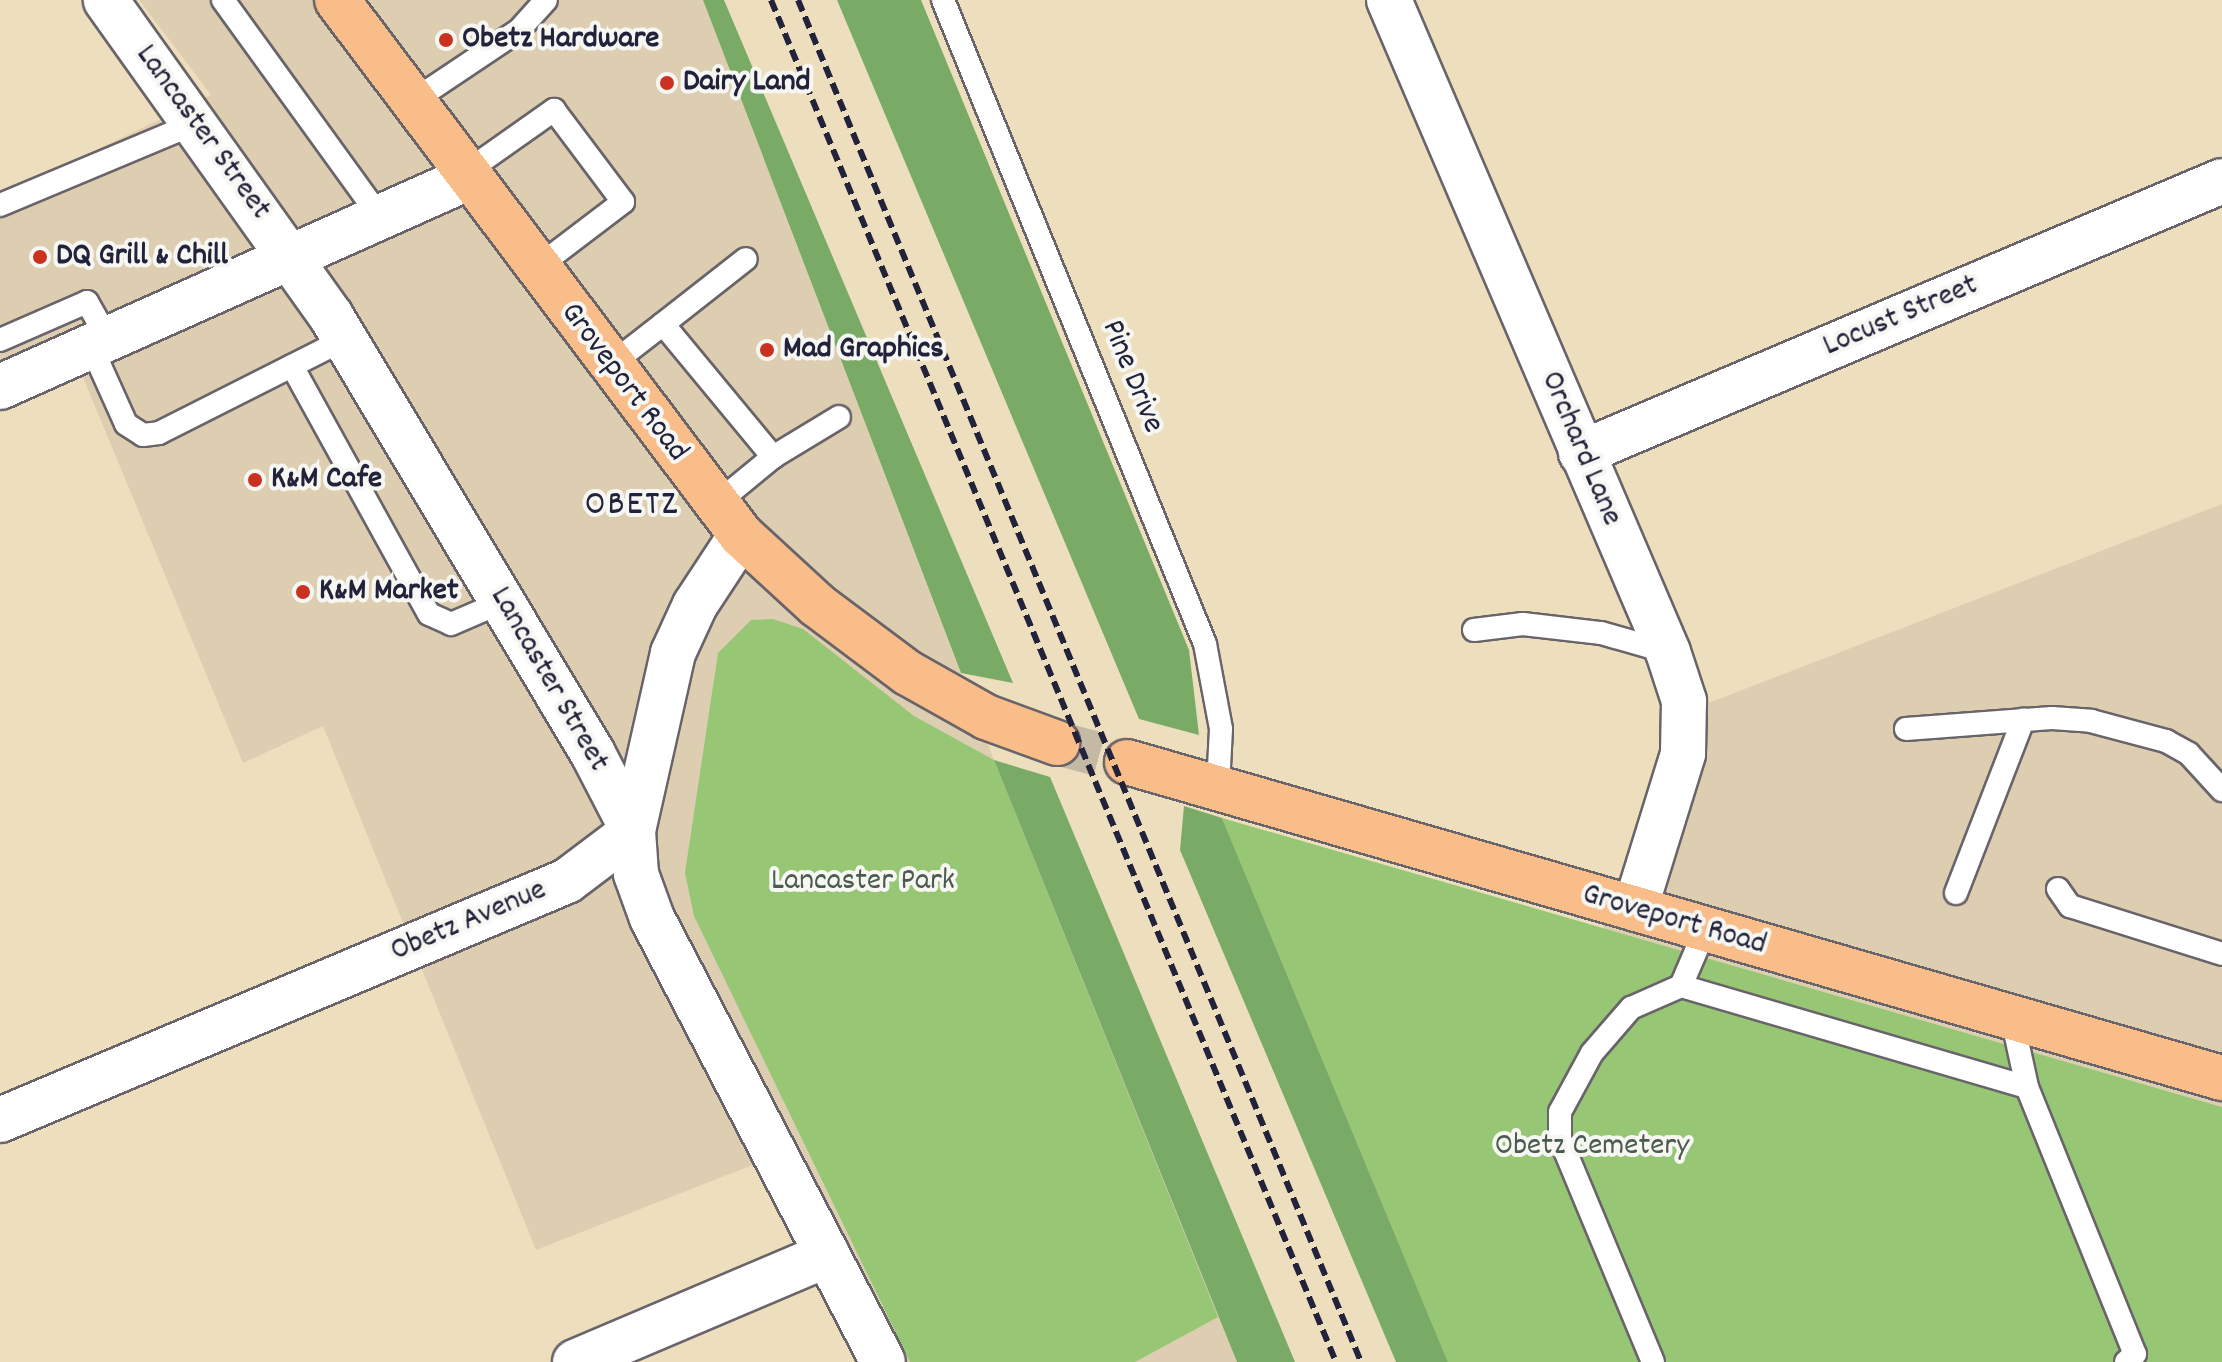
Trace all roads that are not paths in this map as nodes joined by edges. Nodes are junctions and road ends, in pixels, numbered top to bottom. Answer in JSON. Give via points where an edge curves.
{"nodes":[{"id":1,"x":106,"y":0,"type":"edge"},
{"id":2,"x":223,"y":0,"type":"edge"},
{"id":3,"x":337,"y":0,"type":"edge"},
{"id":4,"x":546,"y":0,"type":"edge"},
{"id":5,"x":943,"y":0,"type":"edge"},
{"id":6,"x":1389,"y":0,"type":"edge"},
{"id":7,"x":413,"y":101,"type":"junction"},
{"id":8,"x":196,"y":123,"type":"junction"},
{"id":9,"x":468,"y":175,"type":"junction"},
{"id":10,"x":2222,"y":181,"type":"edge"},
{"id":11,"x":0,"y":205,"type":"edge"},
{"id":12,"x":380,"y":217,"type":"junction"},
{"id":13,"x":292,"y":257,"type":"junction"},
{"id":14,"x":746,"y":259,"type":"dead end"},
{"id":15,"x":536,"y":268,"type":"junction"},
{"id":16,"x":663,"y":324,"type":"junction"},
{"id":17,"x":345,"y":339,"type":"junction"},
{"id":18,"x":0,"y":340,"type":"edge"},
{"id":19,"x":100,"y":342,"type":"junction"},
{"id":20,"x":292,"y":366,"type":"junction"},
{"id":21,"x":609,"y":366,"type":"junction"},
{"id":22,"x":0,"y":387,"type":"edge"},
{"id":23,"x":839,"y":417,"type":"dead end"},
{"id":24,"x":1581,"y":453,"type":"junction"},
{"id":25,"x":773,"y":457,"type":"junction"},
{"id":26,"x":728,"y":520,"type":"junction"},
{"id":27,"x":502,"y":602,"type":"junction"},
{"id":28,"x":1474,"y":630,"type":"dead end"},
{"id":29,"x":1668,"y":652,"type":"junction"},
{"id":30,"x":2023,"y":720,"type":"junction"},
{"id":31,"x":1906,"y":729,"type":"dead end"},
{"id":32,"x":1057,"y":743,"type":"tunnel mouth"},
{"id":33,"x":1127,"y":762,"type":"tunnel mouth"},
{"id":34,"x":1218,"y":787,"type":"junction"},
{"id":35,"x":2222,"y":790,"type":"edge"},
{"id":36,"x":633,"y":831,"type":"junction"},
{"id":37,"x":2058,"y":889,"type":"dead end"},
{"id":38,"x":1956,"y":893,"type":"dead end"},
{"id":39,"x":1635,"y":909,"type":"junction"},
{"id":40,"x":1705,"y":930,"type":"junction"},
{"id":41,"x":2222,"y":954,"type":"edge"},
{"id":42,"x":1681,"y":986,"type":"junction"},
{"id":43,"x":2012,"y":1018,"type":"junction"},
{"id":44,"x":2222,"y":1078,"type":"edge"},
{"id":45,"x":2027,"y":1087,"type":"junction"},
{"id":46,"x":0,"y":1120,"type":"edge"},
{"id":47,"x":827,"y":1255,"type":"junction"},
{"id":48,"x":575,"y":1362,"type":"edge"},
{"id":49,"x":883,"y":1362,"type":"edge"},
{"id":50,"x":1653,"y":1362,"type":"edge"},
{"id":51,"x":2126,"y":1362,"type":"edge"}],
"edges":[{"from":1,"to":8,"type":"street","name":"Lancaster Street"},
{"from":2,"to":12,"type":"lane"},
{"from":3,"to":7,"type":"main road","name":"Groveport Road"},
{"from":4,"to":7,"type":"lane","via":[[519,30]]},
{"from":5,"to":34,"type":"lane","name":"Pine Drive","via":[[1205,644],[1221,729]]},
{"from":6,"to":24,"type":"street","name":"Orchard Lane"},
{"from":7,"to":9,"type":"main road","name":"Groveport Road"},
{"from":8,"to":11,"type":"lane"},
{"from":8,"to":13,"type":"street","name":"Lancaster Street"},
{"from":9,"to":12,"type":"street"},
{"from":9,"to":15,"type":"main road","name":"Groveport Road"},
{"from":9,"to":15,"type":"lane","via":[[554,110],[623,202]]},
{"from":10,"to":24,"type":"street","name":"Locust Street"},
{"from":12,"to":13,"type":"street"},
{"from":13,"to":17,"type":"street","name":"Lancaster Street"},
{"from":13,"to":19,"type":"street"},
{"from":14,"to":16,"type":"lane"},
{"from":15,"to":21,"type":"main road","name":"Groveport Road"},
{"from":16,"to":21,"type":"lane"},
{"from":16,"to":25,"type":"lane"},
{"from":17,"to":20,"type":"lane"},
{"from":17,"to":27,"type":"street","name":"Lancaster Street"},
{"from":18,"to":19,"type":"lane","via":[[87,302]]},
{"from":19,"to":20,"type":"lane","via":[[126,424],[143,435],[159,433]]},
{"from":19,"to":22,"type":"street"},
{"from":20,"to":27,"type":"lane","via":[[429,614],[451,624]]},
{"from":21,"to":26,"type":"main road","name":"Groveport Road"},
{"from":23,"to":25,"type":"lane"},
{"from":24,"to":29,"type":"street","name":"Orchard Lane"},
{"from":25,"to":26,"type":"lane"},
{"from":26,"to":32,"type":"main road","name":"Groveport Road","via":[[817,605],[908,673],[986,717]]},
{"from":26,"to":36,"type":"street","via":[[673,653]]},
{"from":27,"to":36,"type":"street","name":"Lancaster Street"},
{"from":28,"to":29,"type":"lane","via":[[1539,626],[1601,633]]},
{"from":29,"to":39,"type":"street","name":"Orchard Lane","via":[[1684,701],[1683,754]]},
{"from":30,"to":31,"type":"lane"},
{"from":30,"to":35,"type":"lane","via":[[2091,721],[2166,741],[2189,754]]},
{"from":30,"to":38,"type":"lane"},
{"from":33,"to":34,"type":"main road","name":"Groveport Road"},
{"from":34,"to":39,"type":"main road","name":"Groveport Road"},
{"from":36,"to":46,"type":"street","name":"Obetz Avenue","via":[[567,881]]},
{"from":36,"to":47,"type":"street","name":"Lancaster Street","via":[[636,874],[652,918]]},
{"from":37,"to":41,"type":"lane","via":[[2070,906]]},
{"from":39,"to":40,"type":"main road","name":"Groveport Road"},
{"from":40,"to":42,"type":"lane"},
{"from":40,"to":43,"type":"main road","name":"Groveport Road"},
{"from":42,"to":45,"type":"lane"},
{"from":42,"to":50,"type":"lane","via":[[1631,1008],[1592,1053],[1560,1112],[1560,1139]]},
{"from":43,"to":44,"type":"main road","name":"Groveport Road"},
{"from":43,"to":45,"type":"lane"},
{"from":45,"to":51,"type":"lane","via":[[2135,1354]]},
{"from":47,"to":48,"type":"street"},
{"from":47,"to":49,"type":"street","name":"Lancaster Street"}]}
